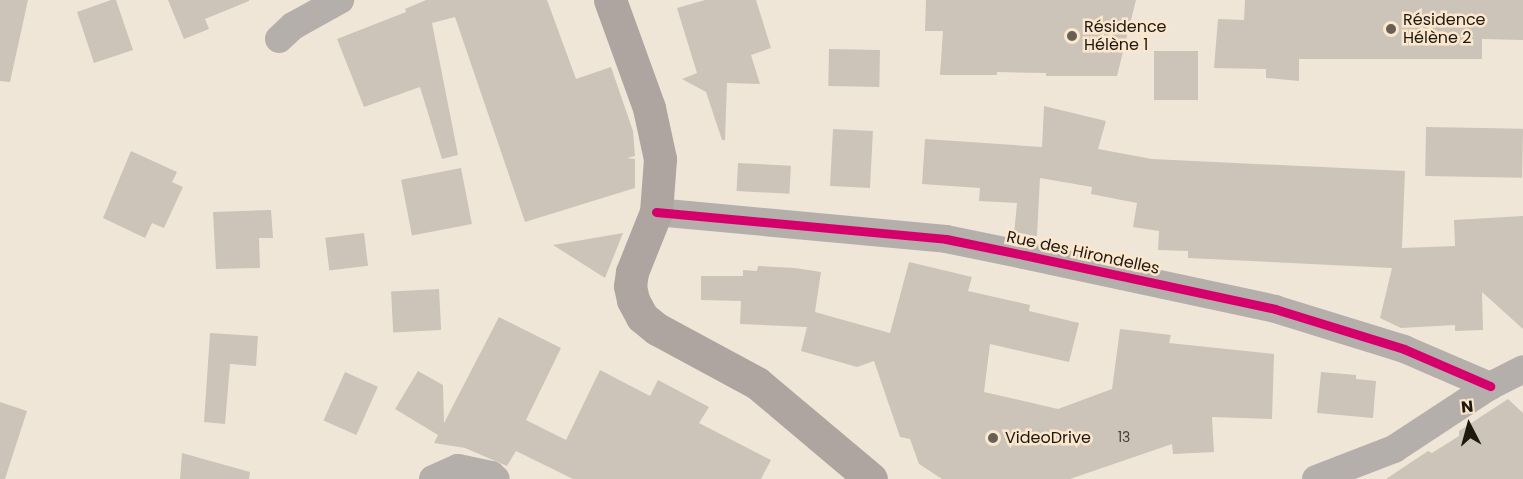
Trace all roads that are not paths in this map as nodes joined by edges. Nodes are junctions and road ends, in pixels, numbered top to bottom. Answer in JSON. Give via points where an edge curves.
{"nodes":[{"id":1,"x":340,"y":0,"type":"edge"},
{"id":2,"x":610,"y":0,"type":"edge"},
{"id":3,"x":279,"y":39,"type":"dead end"},
{"id":4,"x":656,"y":212,"type":"junction"},
{"id":5,"x":1523,"y":369,"type":"edge"},
{"id":6,"x":1490,"y":386,"type":"junction"},
{"id":7,"x":433,"y":479,"type":"edge"},
{"id":8,"x":496,"y":479,"type":"edge"},
{"id":9,"x":871,"y":479,"type":"edge"},
{"id":10,"x":1316,"y":479,"type":"edge"}],
"edges":[{"from":1,"to":3,"type":"street","via":[[293,26]]},
{"from":2,"to":4,"type":"main road","via":[[651,118],[660,159]]},
{"from":4,"to":6,"type":"street","name":"Rue des Hirondelles","via":[[946,239],[1275,309],[1404,349]]},
{"from":4,"to":9,"type":"main road","via":[[630,286],[642,317],[657,330],[757,383]]},
{"from":5,"to":6,"type":"street"},
{"from":6,"to":10,"type":"street","via":[[1394,449]]},
{"from":7,"to":8,"type":"street","via":[[458,468]]}]}
